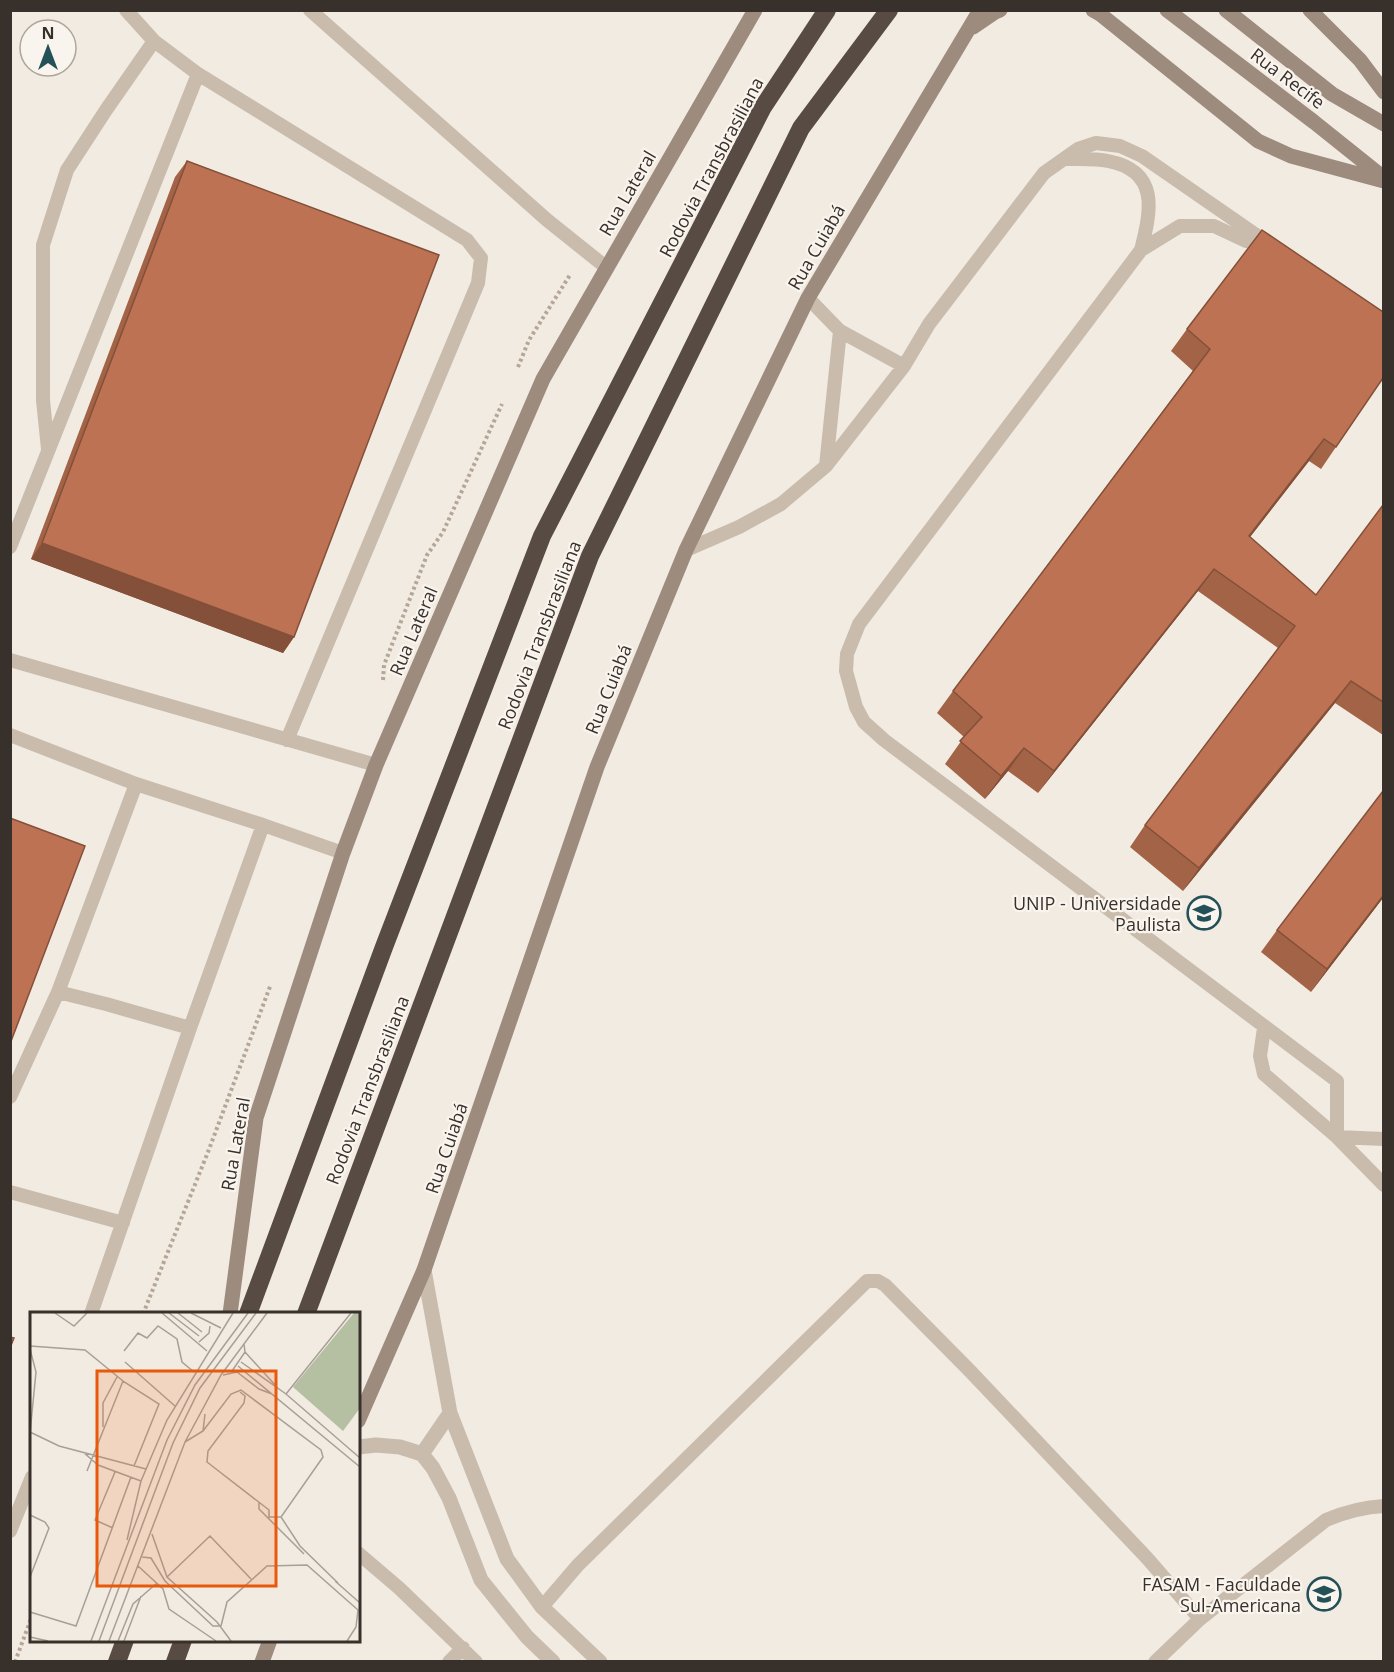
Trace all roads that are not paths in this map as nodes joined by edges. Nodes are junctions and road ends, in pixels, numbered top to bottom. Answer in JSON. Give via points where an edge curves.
{"nodes":[{"id":1,"x":126,"y":10,"type":"edge"},
{"id":2,"x":310,"y":10,"type":"edge"},
{"id":3,"x":755,"y":10,"type":"edge"},
{"id":4,"x":827,"y":10,"type":"edge"},
{"id":5,"x":889,"y":10,"type":"edge"},
{"id":6,"x":980,"y":10,"type":"edge"},
{"id":7,"x":1000,"y":10,"type":"edge"},
{"id":8,"x":1092,"y":10,"type":"edge"},
{"id":9,"x":1167,"y":10,"type":"edge"},
{"id":10,"x":1226,"y":10,"type":"edge"},
{"id":11,"x":1311,"y":10,"type":"edge"},
{"id":12,"x":965,"y":32,"type":"junction"},
{"id":13,"x":154,"y":41,"type":"junction"},
{"id":14,"x":198,"y":74,"type":"junction"},
{"id":15,"x":1383,"y":92,"type":"edge"},
{"id":16,"x":1383,"y":124,"type":"edge"},
{"id":17,"x":1066,"y":159,"type":"junction"},
{"id":18,"x":1383,"y":179,"type":"edge"},
{"id":19,"x":1269,"y":244,"type":"junction"},
{"id":20,"x":1141,"y":250,"type":"junction"},
{"id":21,"x":1288,"y":257,"type":"edge"},
{"id":22,"x":607,"y":268,"type":"junction"},
{"id":23,"x":808,"y":298,"type":"junction"},
{"id":24,"x":840,"y":331,"type":"junction"},
{"id":25,"x":904,"y":366,"type":"junction"},
{"id":26,"x":48,"y":453,"type":"junction"},
{"id":27,"x":826,"y":466,"type":"junction"},
{"id":28,"x":10,"y":547,"type":"edge"},
{"id":29,"x":686,"y":550,"type":"junction"},
{"id":30,"x":10,"y":660,"type":"edge"},
{"id":31,"x":10,"y":735,"type":"edge"},
{"id":32,"x":287,"y":740,"type":"junction"},
{"id":33,"x":376,"y":765,"type":"junction"},
{"id":34,"x":136,"y":784,"type":"junction"},
{"id":35,"x":263,"y":825,"type":"junction"},
{"id":36,"x":343,"y":853,"type":"junction"},
{"id":37,"x":58,"y":992,"type":"junction"},
{"id":38,"x":190,"y":1028,"type":"junction"},
{"id":39,"x":1264,"y":1028,"type":"junction"},
{"id":40,"x":10,"y":1097,"type":"edge"},
{"id":41,"x":1337,"y":1137,"type":"junction"},
{"id":42,"x":1383,"y":1139,"type":"edge"},
{"id":43,"x":1383,"y":1185,"type":"edge"},
{"id":44,"x":10,"y":1192,"type":"edge"},
{"id":45,"x":123,"y":1222,"type":"junction"},
{"id":46,"x":424,"y":1270,"type":"junction"},
{"id":47,"x":92,"y":1312,"type":"edge"},
{"id":48,"x":230,"y":1312,"type":"edge"},
{"id":49,"x":249,"y":1312,"type":"edge"},
{"id":50,"x":307,"y":1312,"type":"edge"},
{"id":51,"x":450,"y":1413,"type":"junction"},
{"id":52,"x":360,"y":1416,"type":"edge"},
{"id":53,"x":360,"y":1447,"type":"edge"},
{"id":54,"x":422,"y":1454,"type":"junction"},
{"id":55,"x":30,"y":1482,"type":"edge"},
{"id":56,"x":1383,"y":1506,"type":"edge"},
{"id":57,"x":10,"y":1531,"type":"edge"},
{"id":58,"x":360,"y":1555,"type":"edge"},
{"id":59,"x":542,"y":1606,"type":"junction"},
{"id":60,"x":1200,"y":1619,"type":"junction"},
{"id":61,"x":125,"y":1642,"type":"edge"},
{"id":62,"x":183,"y":1642,"type":"edge"},
{"id":63,"x":270,"y":1642,"type":"edge"},
{"id":64,"x":463,"y":1648,"type":"junction"},
{"id":65,"x":117,"y":1662,"type":"edge"},
{"id":66,"x":175,"y":1662,"type":"edge"},
{"id":67,"x":262,"y":1662,"type":"edge"},
{"id":68,"x":449,"y":1662,"type":"edge"},
{"id":69,"x":476,"y":1662,"type":"edge"},
{"id":70,"x":553,"y":1662,"type":"edge"},
{"id":71,"x":600,"y":1662,"type":"edge"},
{"id":72,"x":1155,"y":1662,"type":"edge"}],
"edges":[{"from":1,"to":13,"type":"lane"},
{"from":2,"to":22,"type":"lane"},
{"from":3,"to":22,"type":"main road","name":"Rua Lateral"},
{"from":4,"to":49,"type":"highway","name":"Rodovia Transbrasiliana","via":[[763,107],[542,536]]},
{"from":5,"to":50,"type":"highway","name":"Rodovia Transbrasiliana","via":[[801,128],[590,556]]},
{"from":6,"to":12,"type":"main road","name":"Rua Cuiabá"},
{"from":7,"to":12,"type":"main road"},
{"from":8,"to":18,"type":"main road","via":[[1257,141],[1291,156]]},
{"from":9,"to":18,"type":"main road","name":"Rua Recife"},
{"from":10,"to":16,"type":"main road","name":"Rua Recife","via":[[1332,94]]},
{"from":11,"to":15,"type":"main road","via":[[1360,60]]},
{"from":12,"to":23,"type":"main road","name":"Rua Cuiabá"},
{"from":13,"to":14,"type":"lane"},
{"from":13,"to":26,"type":"lane","via":[[67,170],[44,245]]},
{"from":14,"to":26,"type":"lane"},
{"from":14,"to":32,"type":"lane","via":[[467,240],[481,258],[478,283]]},
{"from":17,"to":19,"type":"lane","via":[[1078,149],[1096,143],[1120,146],[1142,156]]},
{"from":17,"to":20,"type":"lane","via":[[1108,160],[1141,177],[1149,195],[1148,223]]},
{"from":17,"to":25,"type":"lane","via":[[1044,173],[929,324]]},
{"from":19,"to":20,"type":"lane","via":[[1246,241],[1214,226],[1180,226]]},
{"from":19,"to":21,"type":"lane"},
{"from":20,"to":39,"type":"lane","via":[[859,624],[847,654],[846,672],[864,722],[884,740]]},
{"from":22,"to":33,"type":"main road","name":"Rua Lateral","via":[[543,379]]},
{"from":23,"to":24,"type":"lane"},
{"from":23,"to":29,"type":"main road","name":"Rua Cuiabá"},
{"from":24,"to":25,"type":"lane"},
{"from":24,"to":27,"type":"lane"},
{"from":25,"to":27,"type":"lane"},
{"from":26,"to":28,"type":"lane"},
{"from":27,"to":29,"type":"lane","via":[[782,504]]},
{"from":29,"to":46,"type":"main road","name":"Rua Cuiabá","via":[[597,767]]},
{"from":30,"to":32,"type":"lane"},
{"from":31,"to":34,"type":"lane"},
{"from":32,"to":33,"type":"lane"},
{"from":33,"to":36,"type":"main road","name":"Rua Lateral"},
{"from":34,"to":35,"type":"lane"},
{"from":34,"to":37,"type":"lane"},
{"from":35,"to":36,"type":"lane"},
{"from":35,"to":38,"type":"lane"},
{"from":36,"to":48,"type":"main road","name":"Rua Lateral","via":[[256,1118]]},
{"from":37,"to":38,"type":"lane"},
{"from":37,"to":40,"type":"lane"},
{"from":38,"to":45,"type":"lane"},
{"from":39,"to":41,"type":"lane","via":[[1260,1056],[1264,1074]]},
{"from":39,"to":41,"type":"lane","via":[[1337,1081]]},
{"from":41,"to":42,"type":"lane"},
{"from":41,"to":43,"type":"lane"},
{"from":44,"to":45,"type":"lane"},
{"from":45,"to":47,"type":"lane"},
{"from":46,"to":51,"type":"street"},
{"from":46,"to":52,"type":"main road","name":"Rua Cuiabá"},
{"from":51,"to":54,"type":"street"},
{"from":51,"to":59,"type":"street","via":[[507,1559]]},
{"from":53,"to":54,"type":"street","via":[[400,1447]]},
{"from":54,"to":70,"type":"street","via":[[449,1498],[481,1580],[527,1637]]},
{"from":55,"to":57,"type":"lane"},
{"from":56,"to":60,"type":"lane","via":[[1369,1506],[1326,1520]]},
{"from":58,"to":64,"type":"lane"},
{"from":59,"to":60,"type":"lane","via":[[578,1565],[867,1281],[878,1281],[971,1372]]},
{"from":59,"to":71,"type":"street"},
{"from":60,"to":72,"type":"lane"},
{"from":61,"to":65,"type":"highway"},
{"from":62,"to":66,"type":"highway"},
{"from":63,"to":67,"type":"main road"},
{"from":64,"to":68,"type":"lane"},
{"from":64,"to":69,"type":"lane"}]}
